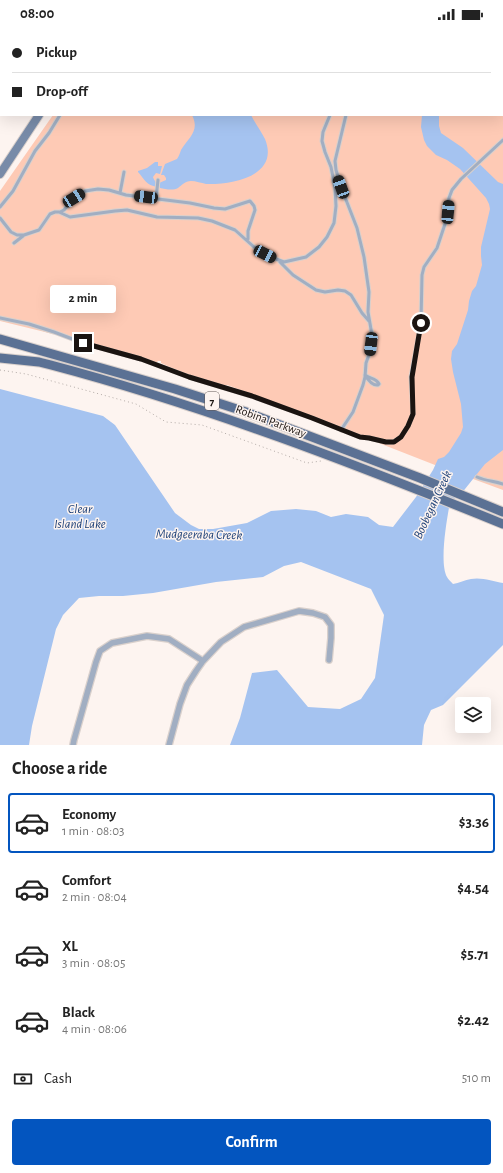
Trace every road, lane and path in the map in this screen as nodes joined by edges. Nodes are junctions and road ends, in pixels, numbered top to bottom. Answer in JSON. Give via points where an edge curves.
{"nodes":[{"id":1,"x":38,"y":116,"type":"edge"},
{"id":2,"x":59,"y":116,"type":"edge"},
{"id":3,"x":330,"y":116,"type":"edge"},
{"id":4,"x":346,"y":116,"type":"edge"},
{"id":5,"x":503,"y":140,"type":"edge"},
{"id":6,"x":124,"y":172,"type":"dead end"},
{"id":7,"x":0,"y":174,"type":"edge"},
{"id":8,"x":158,"y":180,"type":"dead end"},
{"id":9,"x":120,"y":193,"type":"junction"},
{"id":10,"x":156,"y":199,"type":"junction"},
{"id":11,"x":0,"y":207,"type":"edge"},
{"id":12,"x":65,"y":209,"type":"junction"},
{"id":13,"x":59,"y":212,"type":"junction"},
{"id":14,"x":66,"y":215,"type":"junction"},
{"id":15,"x":0,"y":218,"type":"edge"},
{"id":16,"x":239,"y":233,"type":"junction"},
{"id":17,"x":247,"y":233,"type":"junction"},
{"id":18,"x":24,"y":235,"type":"junction"},
{"id":19,"x":248,"y":241,"type":"junction"},
{"id":20,"x":14,"y":243,"type":"dead end"},
{"id":21,"x":275,"y":259,"type":"junction"},
{"id":22,"x":290,"y":261,"type":"junction"},
{"id":23,"x":287,"y":268,"type":"junction"},
{"id":24,"x":368,"y":312,"type":"junction"},
{"id":25,"x":363,"y":315,"type":"junction"},
{"id":26,"x":0,"y":318,"type":"edge"},
{"id":27,"x":369,"y":322,"type":"junction"},
{"id":28,"x":0,"y":339,"type":"edge"},
{"id":29,"x":0,"y":358,"type":"edge"},
{"id":30,"x":0,"y":370,"type":"edge"},
{"id":31,"x":341,"y":430,"type":"junction"},
{"id":32,"x":326,"y":461,"type":"dead end"},
{"id":33,"x":477,"y":476,"type":"dead end"},
{"id":34,"x":503,"y":480,"type":"edge"},
{"id":35,"x":497,"y":482,"type":"junction"},
{"id":36,"x":503,"y":484,"type":"edge"},
{"id":37,"x":503,"y":512,"type":"edge"},
{"id":38,"x":503,"y":524,"type":"edge"},
{"id":39,"x":329,"y":660,"type":"dead end"},
{"id":40,"x":203,"y":661,"type":"junction"},
{"id":41,"x":73,"y":745,"type":"edge"},
{"id":42,"x":169,"y":745,"type":"edge"}],
"edges":[{"from":1,"to":7,"type":"main road"},
{"from":2,"to":11,"type":"lane","via":[[35,151],[13,191]]},
{"from":3,"to":22,"type":"lane","via":[[322,132],[322,141],[335,187],[334,223],[318,247],[306,257]]},
{"from":4,"to":24,"type":"lane","via":[[335,161],[336,170],[363,251],[369,292]]},
{"from":5,"to":31,"type":"lane","via":[[452,190],[447,218],[437,248],[424,267],[421,323],[412,377],[412,419],[401,437],[394,442],[360,437]]},
{"from":6,"to":9,"type":"lane"},
{"from":8,"to":10,"type":"lane"},
{"from":9,"to":10,"type":"lane"},
{"from":9,"to":12,"type":"lane","via":[[98,189],[85,191],[74,198]]},
{"from":10,"to":17,"type":"lane","via":[[219,208],[250,202],[255,210]]},
{"from":12,"to":13,"type":"lane"},
{"from":12,"to":14,"type":"lane"},
{"from":13,"to":14,"type":"lane"},
{"from":13,"to":18,"type":"lane","via":[[50,214],[39,230]]},
{"from":14,"to":16,"type":"lane","via":[[74,217],[127,210],[157,217],[198,218],[223,224]]},
{"from":15,"to":18,"type":"lane","via":[[11,232]]},
{"from":16,"to":17,"type":"lane","via":[[244,236]]},
{"from":16,"to":19,"type":"lane"},
{"from":17,"to":19,"type":"lane"},
{"from":18,"to":20,"type":"lane"},
{"from":19,"to":21,"type":"lane"},
{"from":21,"to":22,"type":"lane"},
{"from":21,"to":23,"type":"lane"},
{"from":22,"to":23,"type":"lane","via":[[286,263]]},
{"from":23,"to":25,"type":"lane","via":[[316,290],[345,291],[351,295]]},
{"from":24,"to":25,"type":"lane"},
{"from":24,"to":27,"type":"lane"},
{"from":25,"to":27,"type":"lane"},
{"from":26,"to":31,"type":"lane","via":[[35,326],[141,359],[252,396]]},
{"from":27,"to":31,"type":"lane","via":[[372,335],[366,375],[353,412]]},
{"from":28,"to":37,"type":"main road","name":"Robina Parkway","number":"7","via":[[246,412]]},
{"from":29,"to":38,"type":"main road","name":"Robina Parkway","number":"7","via":[[39,362],[134,388],[235,421]]},
{"from":30,"to":32,"type":"path","via":[[33,376],[136,404],[166,422],[202,425],[307,463]]},
{"from":33,"to":35,"type":"lane"},
{"from":34,"to":35,"type":"lane"},
{"from":35,"to":36,"type":"lane"},
{"from":39,"to":40,"type":"street","via":[[331,625],[325,617],[299,611],[244,627],[221,642]]},
{"from":40,"to":41,"type":"street","via":[[169,639],[147,636],[112,643],[100,651]]},
{"from":40,"to":42,"type":"street","via":[[187,685]]}]}
